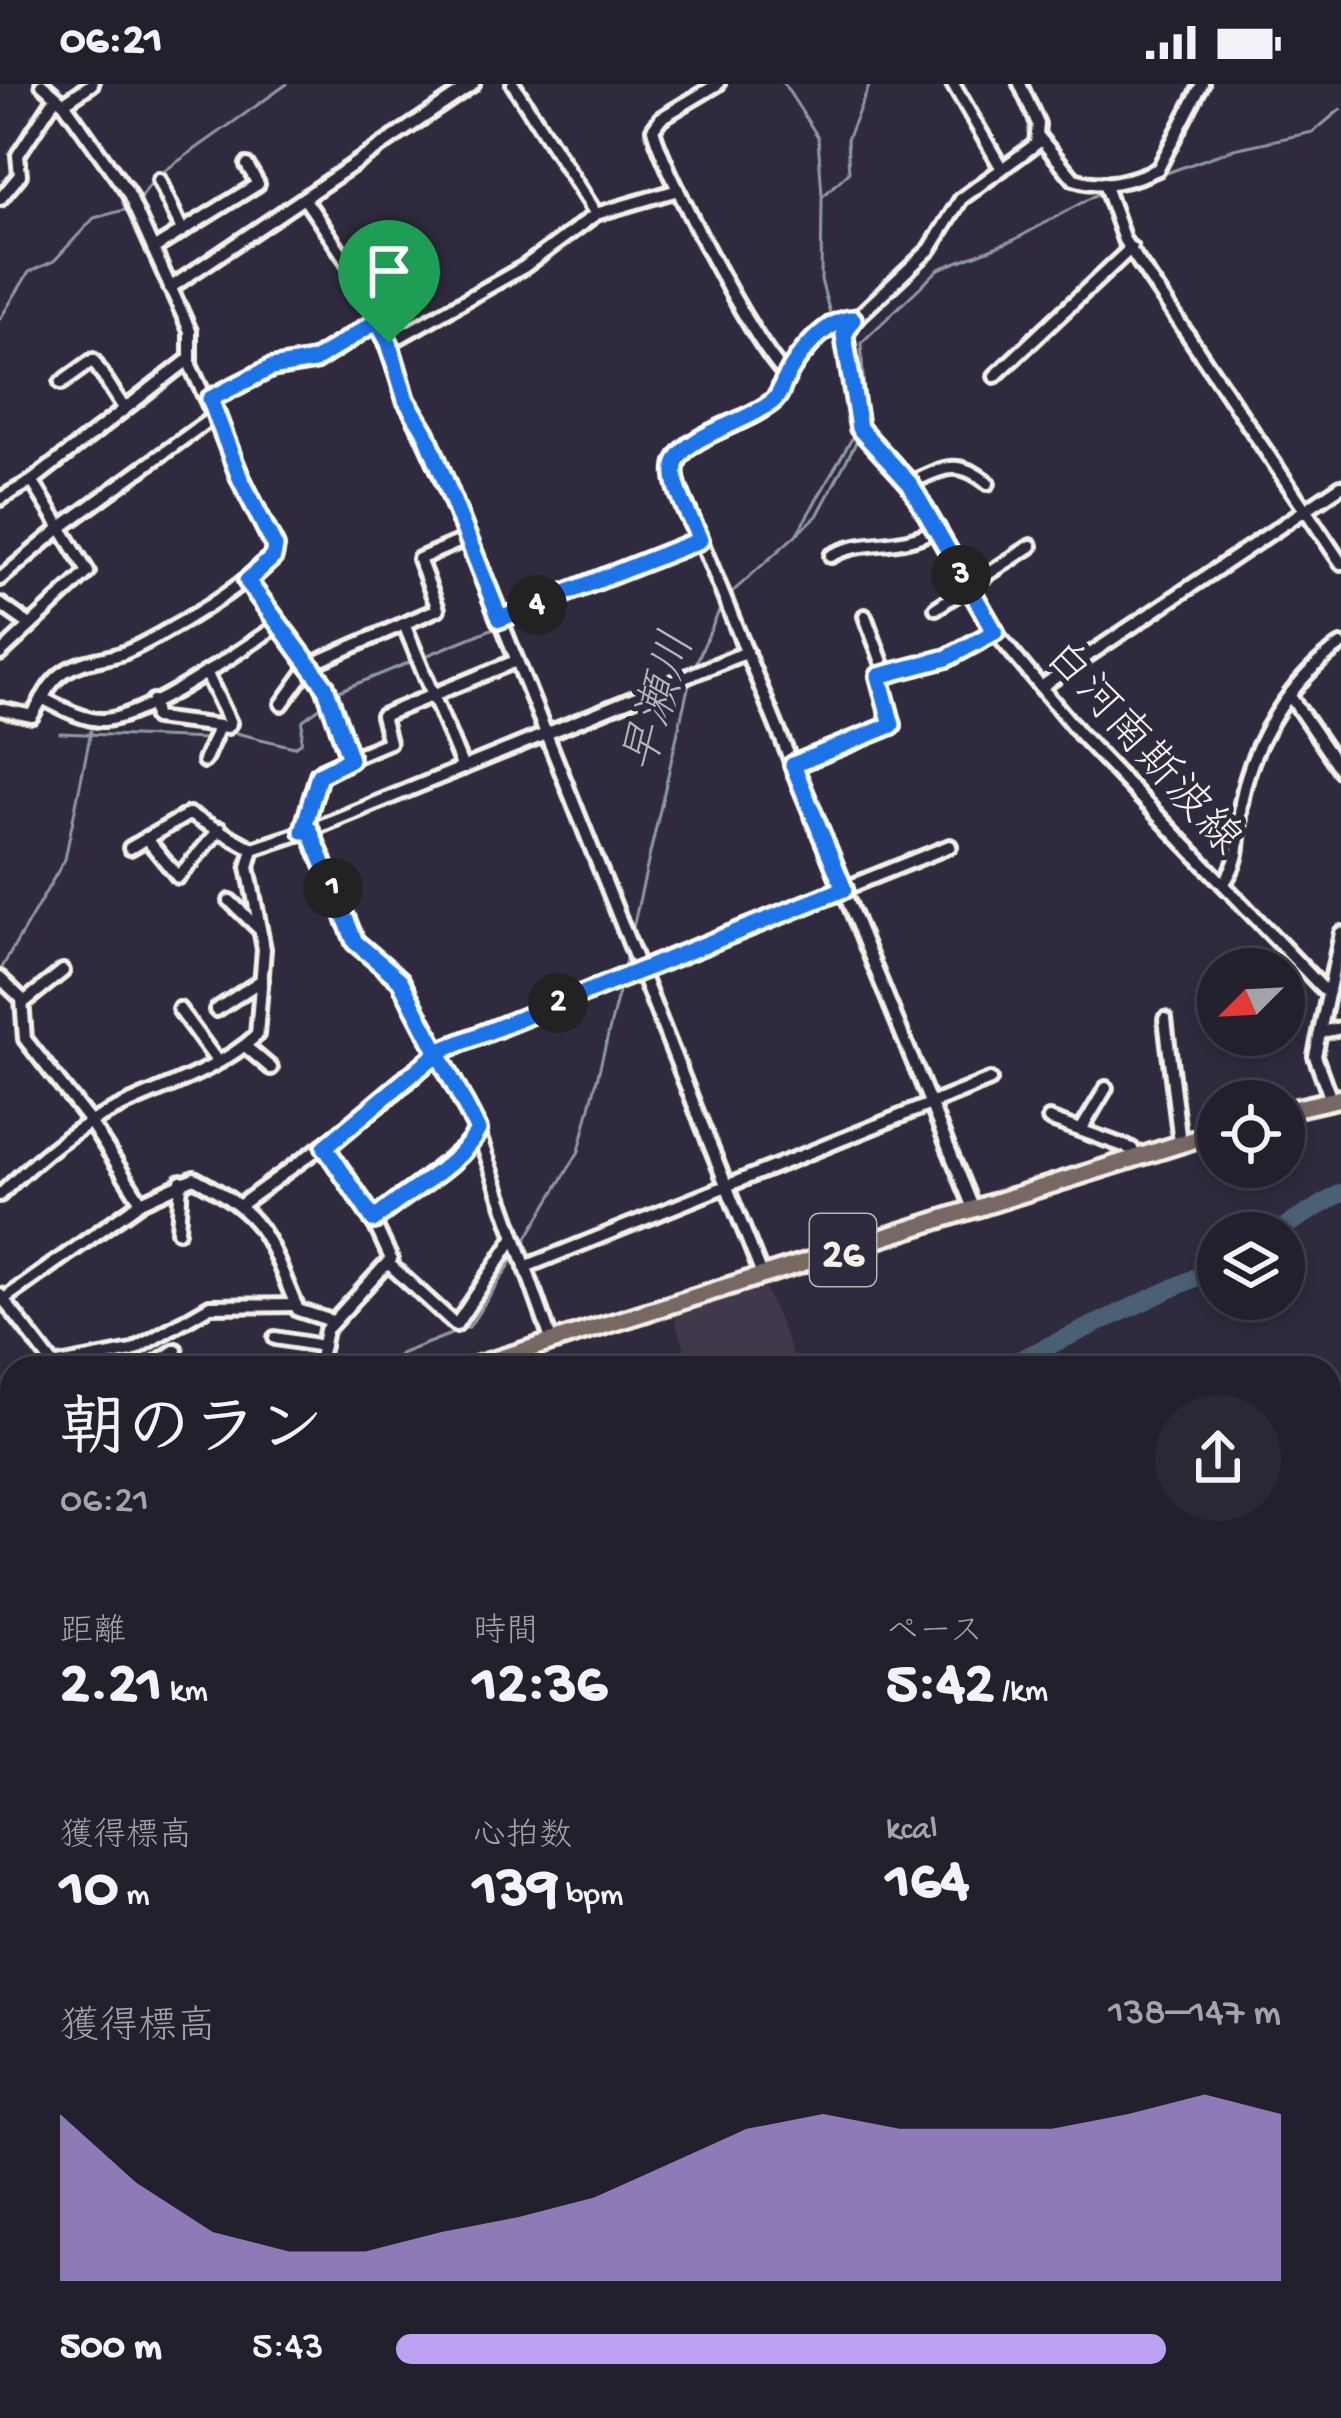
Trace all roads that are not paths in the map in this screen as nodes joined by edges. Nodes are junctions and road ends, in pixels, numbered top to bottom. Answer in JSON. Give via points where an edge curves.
{"nodes":[{"id":1,"x":42,"y":84,"type":"edge"},
{"id":2,"x":92,"y":84,"type":"edge"},
{"id":3,"x":473,"y":84,"type":"edge"},
{"id":4,"x":513,"y":84,"type":"edge"},
{"id":5,"x":718,"y":84,"type":"edge"},
{"id":6,"x":952,"y":84,"type":"edge"},
{"id":7,"x":1202,"y":84,"type":"edge"},
{"id":8,"x":1022,"y":85,"type":"edge"},
{"id":9,"x":60,"y":100,"type":"junction"},
{"id":10,"x":1038,"y":136,"type":"junction"},
{"id":11,"x":247,"y":164,"type":"dead end"},
{"id":12,"x":1002,"y":169,"type":"junction"},
{"id":13,"x":159,"y":180,"type":"dead end"},
{"id":14,"x":1106,"y":189,"type":"junction"},
{"id":15,"x":678,"y":190,"type":"junction"},
{"id":16,"x":304,"y":198,"type":"junction"},
{"id":17,"x":0,"y":199,"type":"edge"},
{"id":18,"x":596,"y":214,"type":"junction"},
{"id":19,"x":182,"y":230,"type":"junction"},
{"id":20,"x":1131,"y":248,"type":"junction"},
{"id":21,"x":153,"y":249,"type":"junction"},
{"id":22,"x":170,"y":288,"type":"junction"},
{"id":23,"x":853,"y":319,"type":"junction"},
{"id":24,"x":377,"y":321,"type":"junction"},
{"id":25,"x":389,"y":343,"type":"junction"},
{"id":26,"x":188,"y":360,"type":"junction"},
{"id":27,"x":786,"y":375,"type":"junction"},
{"id":28,"x":995,"y":376,"type":"dead end"},
{"id":29,"x":61,"y":383,"type":"dead end"},
{"id":30,"x":210,"y":399,"type":"junction"},
{"id":31,"x":124,"y":408,"type":"junction"},
{"id":32,"x":217,"y":415,"type":"junction"},
{"id":33,"x":32,"y":481,"type":"junction"},
{"id":34,"x":910,"y":484,"type":"junction"},
{"id":35,"x":988,"y":484,"type":"dead end"},
{"id":36,"x":1341,"y":486,"type":"edge"},
{"id":37,"x":0,"y":499,"type":"edge"},
{"id":38,"x":1305,"y":510,"type":"junction"},
{"id":39,"x":62,"y":526,"type":"junction"},
{"id":40,"x":938,"y":529,"type":"junction"},
{"id":41,"x":468,"y":538,"type":"junction"},
{"id":42,"x":700,"y":540,"type":"junction"},
{"id":43,"x":1031,"y":546,"type":"dead end"},
{"id":44,"x":832,"y":556,"type":"dead end"},
{"id":45,"x":1341,"y":563,"type":"edge"},
{"id":46,"x":0,"y":579,"type":"edge"},
{"id":47,"x":247,"y":581,"type":"junction"},
{"id":48,"x":968,"y":588,"type":"junction"},
{"id":49,"x":0,"y":604,"type":"edge"},
{"id":50,"x":936,"y":608,"type":"dead end"},
{"id":51,"x":865,"y":616,"type":"dead end"},
{"id":52,"x":500,"y":619,"type":"junction"},
{"id":53,"x":404,"y":623,"type":"junction"},
{"id":54,"x":279,"y":625,"type":"junction"},
{"id":55,"x":30,"y":626,"type":"junction"},
{"id":56,"x":995,"y":632,"type":"junction"},
{"id":57,"x":1341,"y":645,"type":"edge"},
{"id":58,"x":747,"y":652,"type":"junction"},
{"id":59,"x":0,"y":654,"type":"edge"},
{"id":60,"x":516,"y":661,"type":"junction"},
{"id":61,"x":310,"y":665,"type":"junction"},
{"id":62,"x":206,"y":672,"type":"junction"},
{"id":63,"x":886,"y":673,"type":"junction"},
{"id":64,"x":1041,"y":687,"type":"junction"},
{"id":65,"x":433,"y":695,"type":"junction"},
{"id":66,"x":1290,"y":696,"type":"junction"},
{"id":67,"x":42,"y":698,"type":"junction"},
{"id":68,"x":153,"y":701,"type":"junction"},
{"id":69,"x":282,"y":704,"type":"dead end"},
{"id":70,"x":0,"y":709,"type":"edge"},
{"id":71,"x":218,"y":729,"type":"junction"},
{"id":72,"x":545,"y":733,"type":"junction"},
{"id":73,"x":350,"y":759,"type":"junction"},
{"id":74,"x":205,"y":761,"type":"dead end"},
{"id":75,"x":793,"y":765,"type":"junction"},
{"id":76,"x":463,"y":768,"type":"junction"},
{"id":77,"x":1341,"y":771,"type":"edge"},
{"id":78,"x":220,"y":829,"type":"junction"},
{"id":79,"x":307,"y":831,"type":"junction"},
{"id":80,"x":146,"y":838,"type":"junction"},
{"id":81,"x":950,"y":846,"type":"dead end"},
{"id":82,"x":130,"y":848,"type":"dead end"},
{"id":83,"x":253,"y":849,"type":"junction"},
{"id":84,"x":1223,"y":884,"type":"junction"},
{"id":85,"x":844,"y":889,"type":"junction"},
{"id":86,"x":230,"y":902,"type":"dead end"},
{"id":87,"x":260,"y":930,"type":"junction"},
{"id":88,"x":1341,"y":933,"type":"edge"},
{"id":89,"x":63,"y":971,"type":"dead end"},
{"id":90,"x":637,"y":971,"type":"junction"},
{"id":91,"x":0,"y":978,"type":"edge"},
{"id":92,"x":262,"y":980,"type":"junction"},
{"id":93,"x":1328,"y":994,"type":"junction"},
{"id":94,"x":23,"y":1003,"type":"junction"},
{"id":95,"x":179,"y":1009,"type":"dead end"},
{"id":96,"x":216,"y":1010,"type":"dead end"},
{"id":97,"x":1165,"y":1019,"type":"dead end"},
{"id":98,"x":1341,"y":1028,"type":"edge"},
{"id":99,"x":1322,"y":1032,"type":"junction"},
{"id":100,"x":245,"y":1046,"type":"junction"},
{"id":101,"x":440,"y":1051,"type":"junction"},
{"id":102,"x":218,"y":1060,"type":"junction"},
{"id":103,"x":271,"y":1068,"type":"dead end"},
{"id":104,"x":990,"y":1080,"type":"dead end"},
{"id":105,"x":1106,"y":1088,"type":"dead end"},
{"id":106,"x":1336,"y":1099,"type":"edge"},
{"id":107,"x":931,"y":1104,"type":"junction"},
{"id":108,"x":1305,"y":1107,"type":"edge"},
{"id":109,"x":1049,"y":1119,"type":"dead end"},
{"id":110,"x":90,"y":1122,"type":"junction"},
{"id":111,"x":1081,"y":1130,"type":"junction"},
{"id":112,"x":478,"y":1135,"type":"junction"},
{"id":113,"x":1197,"y":1138,"type":"edge"},
{"id":114,"x":1180,"y":1143,"type":"junction"},
{"id":115,"x":325,"y":1147,"type":"junction"},
{"id":116,"x":1136,"y":1157,"type":"junction"},
{"id":117,"x":181,"y":1181,"type":"junction"},
{"id":118,"x":727,"y":1186,"type":"junction"},
{"id":119,"x":0,"y":1195,"type":"edge"},
{"id":120,"x":141,"y":1202,"type":"junction"},
{"id":121,"x":243,"y":1203,"type":"junction"},
{"id":122,"x":973,"y":1208,"type":"junction"},
{"id":123,"x":374,"y":1220,"type":"junction"},
{"id":124,"x":178,"y":1231,"type":"dead end"},
{"id":125,"x":515,"y":1240,"type":"junction"},
{"id":126,"x":389,"y":1264,"type":"junction"},
{"id":127,"x":524,"y":1264,"type":"junction"},
{"id":128,"x":762,"y":1275,"type":"junction"},
{"id":129,"x":4,"y":1305,"type":"edge"},
{"id":130,"x":296,"y":1305,"type":"junction"},
{"id":131,"x":332,"y":1321,"type":"junction"},
{"id":132,"x":275,"y":1338,"type":"dead end"},
{"id":133,"x":552,"y":1342,"type":"junction"},
{"id":134,"x":323,"y":1346,"type":"junction"},
{"id":135,"x":176,"y":1350,"type":"dead end"},
{"id":136,"x":46,"y":1356,"type":"edge"},
{"id":137,"x":102,"y":1356,"type":"edge"},
{"id":138,"x":167,"y":1356,"type":"edge"},
{"id":139,"x":321,"y":1356,"type":"edge"},
{"id":140,"x":507,"y":1356,"type":"edge"}],
"edges":[{"from":1,"to":9,"type":"street"},
{"from":2,"to":9,"type":"street"},
{"from":3,"to":16,"type":"street"},
{"from":4,"to":18,"type":"street"},
{"from":5,"to":15,"type":"street","via":[[655,123]]},
{"from":6,"to":12,"type":"street"},
{"from":7,"to":14,"type":"street","via":[[1158,170]]},
{"from":8,"to":10,"type":"street"},
{"from":9,"to":17,"type":"street","via":[[18,155],[20,175]]},
{"from":9,"to":21,"type":"street","via":[[114,169]]},
{"from":10,"to":12,"type":"street"},
{"from":10,"to":14,"type":"street","via":[[1070,176]]},
{"from":11,"to":19,"type":"street","via":[[258,184]]},
{"from":12,"to":23,"type":"street","via":[[961,199],[930,248]]},
{"from":13,"to":19,"type":"street"},
{"from":14,"to":20,"type":"street"},
{"from":15,"to":18,"type":"street"},
{"from":15,"to":27,"type":"street"},
{"from":16,"to":22,"type":"street"},
{"from":16,"to":24,"type":"street","via":[[366,289]]},
{"from":18,"to":25,"type":"street","via":[[524,267]]},
{"from":19,"to":21,"type":"street"},
{"from":20,"to":28,"type":"street"},
{"from":20,"to":38,"type":"street"},
{"from":21,"to":22,"type":"street"},
{"from":22,"to":26,"type":"street","via":[[193,342]]},
{"from":23,"to":27,"type":"street","via":[[830,324]]},
{"from":23,"to":34,"type":"street","name":"白河南斯波線","via":[[844,335],[859,428]]},
{"from":24,"to":25,"type":"street"},
{"from":24,"to":30,"type":"street","via":[[314,361],[271,368]]},
{"from":25,"to":41,"type":"street"},
{"from":26,"to":30,"type":"street"},
{"from":26,"to":31,"type":"street"},
{"from":27,"to":42,"type":"street","via":[[778,398],[737,426],[695,441],[678,459],[675,477]]},
{"from":29,"to":31,"type":"street","via":[[93,361]]},
{"from":30,"to":32,"type":"street"},
{"from":31,"to":33,"type":"street"},
{"from":32,"to":39,"type":"street"},
{"from":32,"to":47,"type":"street","via":[[275,547]]},
{"from":33,"to":37,"type":"street"},
{"from":33,"to":39,"type":"street"},
{"from":34,"to":35,"type":"street","via":[[953,464]]},
{"from":34,"to":40,"type":"street","name":"白河南斯波線"},
{"from":36,"to":38,"type":"street"},
{"from":38,"to":45,"type":"street"},
{"from":38,"to":64,"type":"street"},
{"from":39,"to":46,"type":"street"},
{"from":39,"to":55,"type":"street","via":[[86,577]]},
{"from":40,"to":44,"type":"street","via":[[910,544],[847,547]]},
{"from":40,"to":48,"type":"street","name":"白河南斯波線"},
{"from":41,"to":52,"type":"street"},
{"from":41,"to":53,"type":"street","via":[[419,559],[438,610]]},
{"from":42,"to":52,"type":"street"},
{"from":42,"to":58,"type":"street"},
{"from":43,"to":48,"type":"street"},
{"from":47,"to":54,"type":"street"},
{"from":47,"to":67,"type":"street","via":[[136,647],[77,664]]},
{"from":48,"to":50,"type":"street"},
{"from":48,"to":56,"type":"street","name":"白河南斯波線"},
{"from":49,"to":55,"type":"street"},
{"from":51,"to":63,"type":"street"},
{"from":52,"to":60,"type":"street"},
{"from":53,"to":61,"type":"street"},
{"from":53,"to":65,"type":"street"},
{"from":54,"to":61,"type":"street"},
{"from":54,"to":62,"type":"street"},
{"from":55,"to":59,"type":"street"},
{"from":56,"to":63,"type":"street","via":[[947,658]]},
{"from":56,"to":64,"type":"street","name":"白河南斯波線"},
{"from":57,"to":66,"type":"street","via":[[1306,669]]},
{"from":58,"to":72,"type":"street"},
{"from":58,"to":75,"type":"street"},
{"from":60,"to":65,"type":"street"},
{"from":60,"to":72,"type":"street"},
{"from":61,"to":69,"type":"street"},
{"from":61,"to":73,"type":"street"},
{"from":62,"to":68,"type":"street"},
{"from":62,"to":71,"type":"street","via":[[230,723]]},
{"from":63,"to":75,"type":"street","via":[[878,680],[892,725]]},
{"from":64,"to":84,"type":"street","name":"白河南斯波線"},
{"from":65,"to":73,"type":"street","via":[[382,716],[388,742]]},
{"from":65,"to":76,"type":"street"},
{"from":66,"to":77,"type":"street"},
{"from":66,"to":84,"type":"street","via":[[1259,747],[1242,800],[1241,853]]},
{"from":67,"to":68,"type":"street","via":[[102,720]]},
{"from":67,"to":70,"type":"street","via":[[32,716]]},
{"from":68,"to":71,"type":"street","via":[[155,718]]},
{"from":71,"to":74,"type":"street"},
{"from":72,"to":76,"type":"street"},
{"from":72,"to":90,"type":"street"},
{"from":73,"to":79,"type":"street","via":[[319,775]]},
{"from":75,"to":85,"type":"street"},
{"from":76,"to":79,"type":"street"},
{"from":78,"to":80,"type":"street","via":[[189,814]]},
{"from":78,"to":80,"type":"street","via":[[178,877]]},
{"from":78,"to":83,"type":"street"},
{"from":79,"to":83,"type":"street"},
{"from":79,"to":101,"type":"street","via":[[355,942],[400,980]]},
{"from":80,"to":82,"type":"street"},
{"from":81,"to":85,"type":"street"},
{"from":83,"to":87,"type":"street","via":[[248,866]]},
{"from":84,"to":93,"type":"street","name":"白河南斯波線"},
{"from":85,"to":90,"type":"street"},
{"from":85,"to":107,"type":"street"},
{"from":86,"to":87,"type":"street"},
{"from":87,"to":92,"type":"street"},
{"from":88,"to":93,"type":"street"},
{"from":89,"to":94,"type":"street"},
{"from":90,"to":101,"type":"street"},
{"from":90,"to":118,"type":"street"},
{"from":91,"to":94,"type":"street"},
{"from":92,"to":96,"type":"street"},
{"from":92,"to":100,"type":"street","via":[[257,1035]]},
{"from":93,"to":99,"type":"street"},
{"from":94,"to":110,"type":"street","via":[[26,1039]]},
{"from":95,"to":102,"type":"street"},
{"from":97,"to":114,"type":"street"},
{"from":98,"to":99,"type":"street"},
{"from":99,"to":106,"type":"street","via":[[1316,1066]]},
{"from":100,"to":102,"type":"street"},
{"from":100,"to":103,"type":"street"},
{"from":101,"to":112,"type":"street"},
{"from":101,"to":115,"type":"street"},
{"from":102,"to":110,"type":"street"},
{"from":104,"to":107,"type":"street"},
{"from":105,"to":111,"type":"street"},
{"from":106,"to":108,"type":"main road"},
{"from":107,"to":118,"type":"street"},
{"from":107,"to":122,"type":"street"},
{"from":109,"to":111,"type":"street"},
{"from":110,"to":119,"type":"street"},
{"from":110,"to":120,"type":"street"},
{"from":111,"to":116,"type":"street"},
{"from":112,"to":123,"type":"street"},
{"from":112,"to":125,"type":"street"},
{"from":113,"to":114,"type":"main road","number":"26"},
{"from":114,"to":116,"type":"main road","number":"26"},
{"from":115,"to":121,"type":"street"},
{"from":115,"to":123,"type":"street"},
{"from":116,"to":122,"type":"main road","number":"26"},
{"from":117,"to":120,"type":"street"},
{"from":117,"to":121,"type":"street","via":[[194,1178]]},
{"from":117,"to":124,"type":"street"},
{"from":118,"to":127,"type":"street"},
{"from":118,"to":128,"type":"street"},
{"from":120,"to":129,"type":"street"},
{"from":121,"to":130,"type":"street","via":[[284,1268]]},
{"from":122,"to":128,"type":"main road","number":"26"},
{"from":123,"to":126,"type":"street"},
{"from":125,"to":126,"type":"street","via":[[456,1324]]},
{"from":125,"to":127,"type":"street"},
{"from":126,"to":131,"type":"street"},
{"from":127,"to":133,"type":"street"},
{"from":128,"to":133,"type":"main road","number":"26"},
{"from":129,"to":136,"type":"street"},
{"from":130,"to":131,"type":"street","via":[[308,1317]]},
{"from":130,"to":137,"type":"street","via":[[210,1306],[132,1351]]},
{"from":131,"to":134,"type":"street"},
{"from":132,"to":134,"type":"street"},
{"from":133,"to":140,"type":"main road","number":"26"},
{"from":134,"to":139,"type":"street"},
{"from":135,"to":138,"type":"street"}]}
